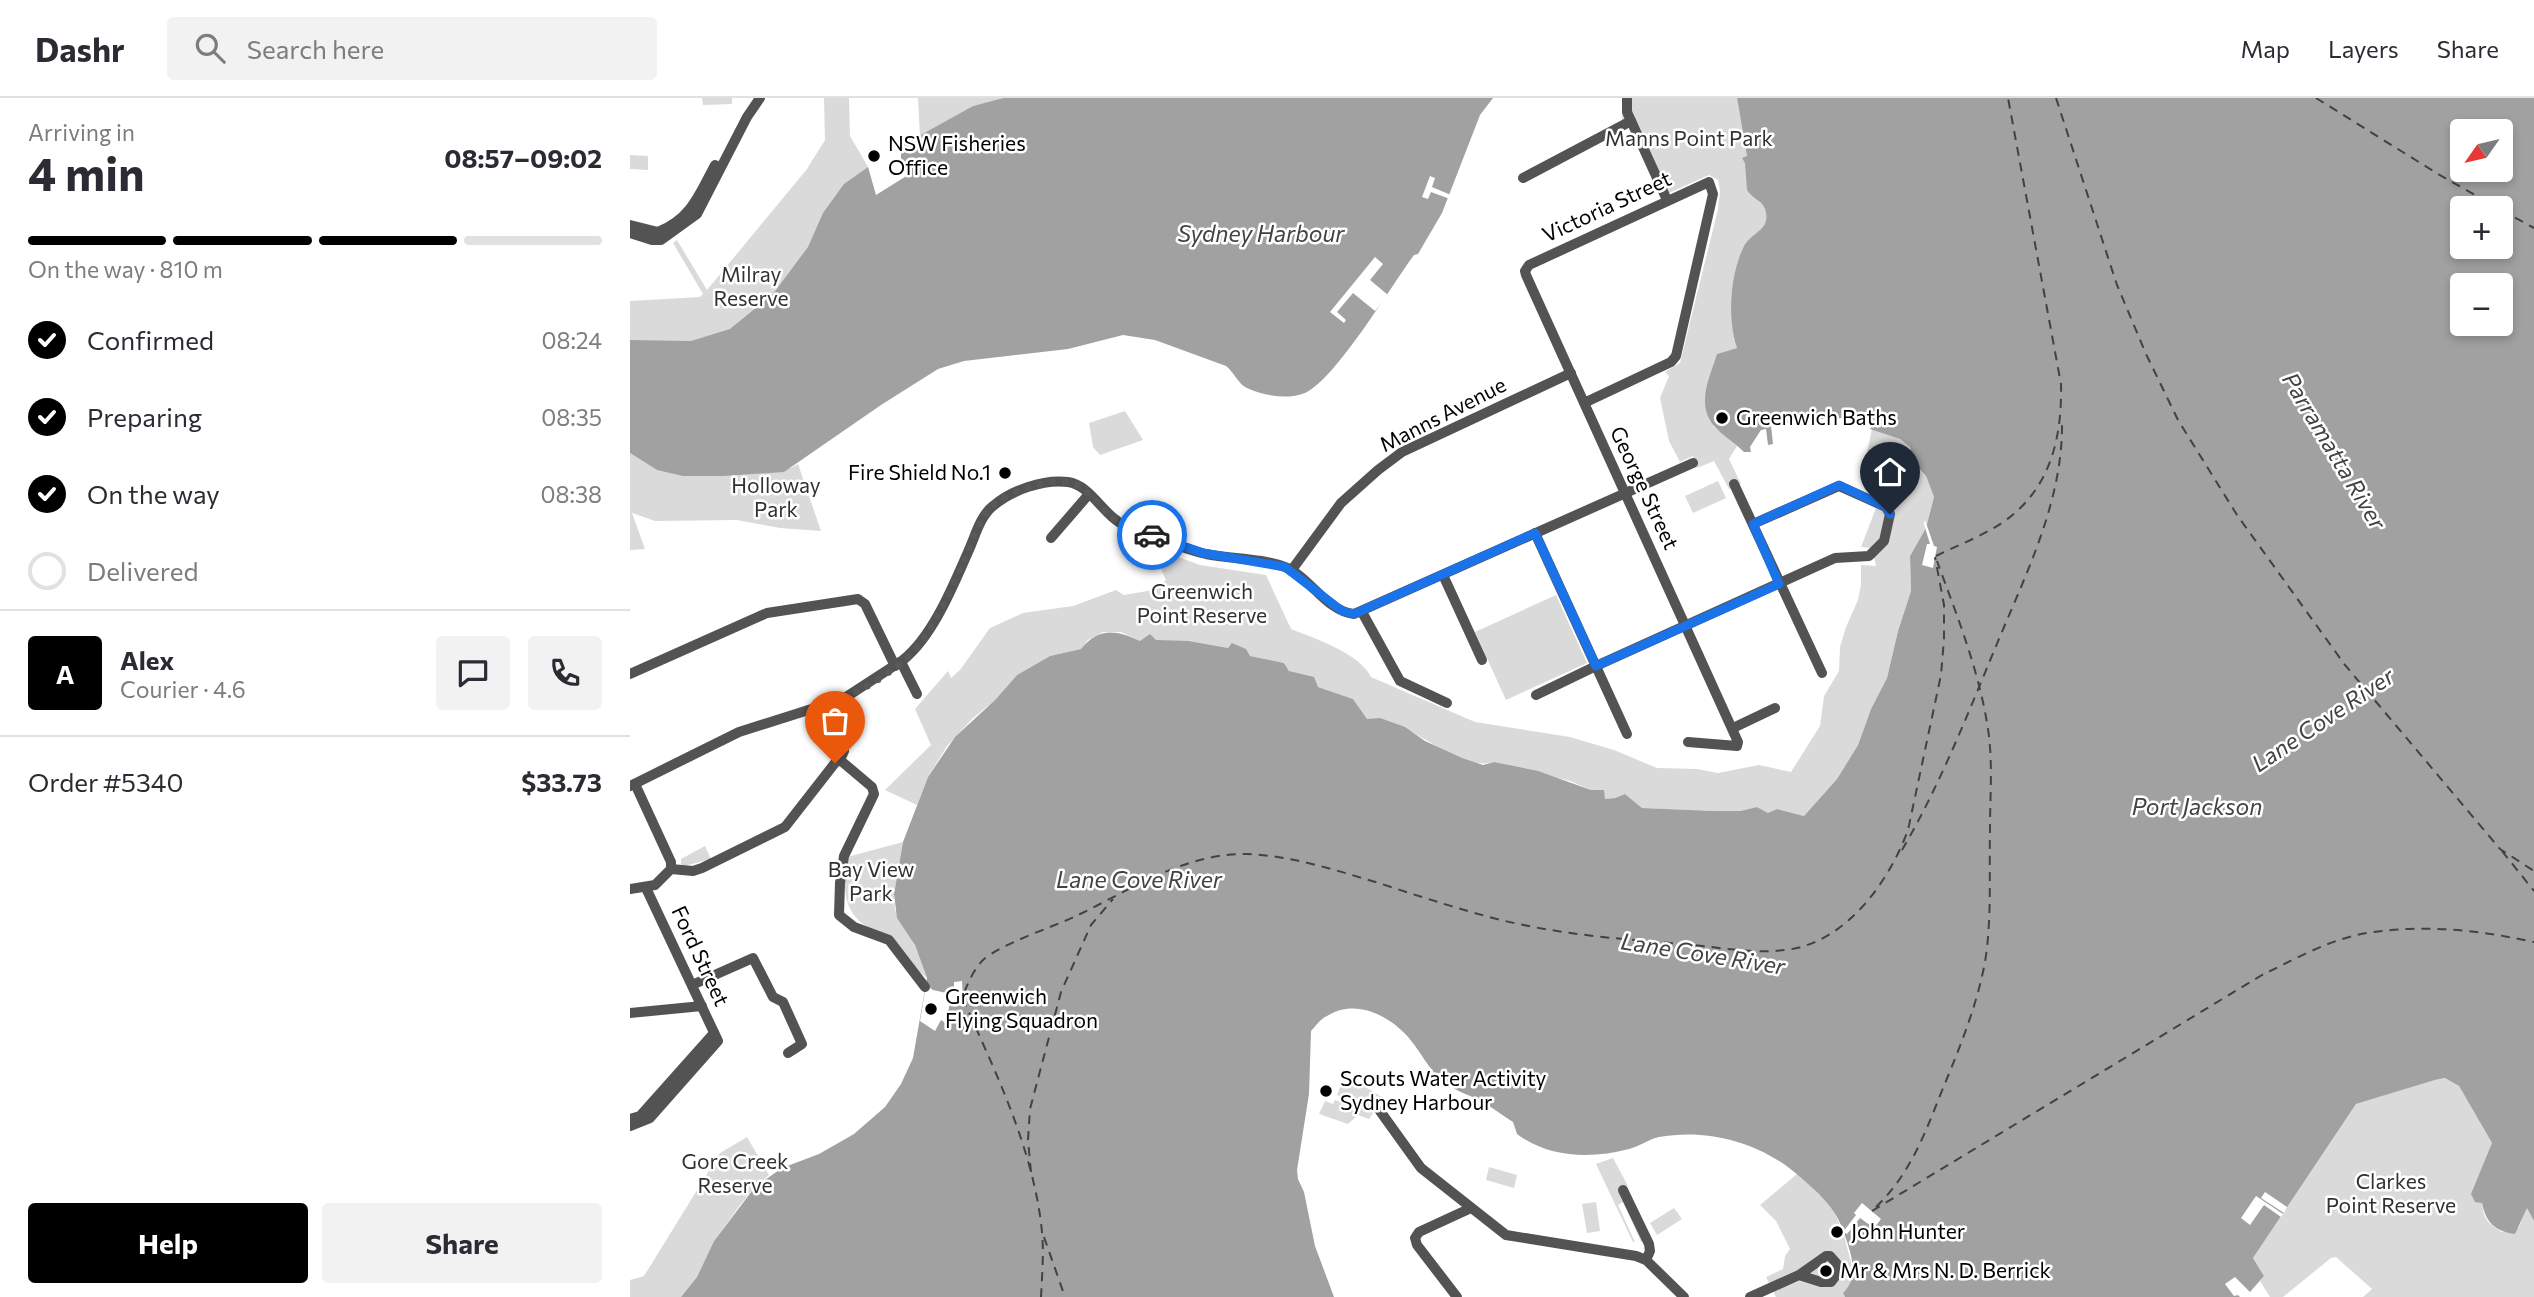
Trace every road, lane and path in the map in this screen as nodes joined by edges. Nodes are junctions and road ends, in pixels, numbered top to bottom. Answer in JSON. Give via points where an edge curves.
{"nodes":[{"id":1,"x":760,"y":98,"type":"edge"},
{"id":2,"x":1627,"y":98,"type":"edge"},
{"id":3,"x":747,"y":117,"type":"junction"},
{"id":4,"x":1631,"y":121,"type":"junction"},
{"id":5,"x":1523,"y":178,"type":"dead end"},
{"id":6,"x":1667,"y":200,"type":"junction"},
{"id":7,"x":630,"y":225,"type":"edge"},
{"id":8,"x":630,"y":233,"type":"edge"},
{"id":9,"x":1529,"y":265,"type":"joint"},
{"id":10,"x":1571,"y":373,"type":"junction"},
{"id":11,"x":1584,"y":403,"type":"junction"},
{"id":12,"x":1693,"y":463,"type":"dead end"},
{"id":13,"x":1734,"y":484,"type":"dead end"},
{"id":14,"x":1625,"y":493,"type":"junction"},
{"id":15,"x":1089,"y":494,"type":"junction"},
{"id":16,"x":1753,"y":524,"type":"junction"},
{"id":17,"x":1535,"y":533,"type":"junction"},
{"id":18,"x":1051,"y":538,"type":"dead end"},
{"id":19,"x":1291,"y":571,"type":"junction"},
{"id":20,"x":1443,"y":575,"type":"junction"},
{"id":21,"x":1779,"y":584,"type":"junction"},
{"id":22,"x":1362,"y":612,"type":"junction"},
{"id":23,"x":1686,"y":626,"type":"junction"},
{"id":24,"x":1482,"y":660,"type":"dead end"},
{"id":25,"x":898,"y":664,"type":"junction"},
{"id":26,"x":1596,"y":666,"type":"junction"},
{"id":27,"x":1822,"y":673,"type":"dead end"},
{"id":28,"x":630,"y":674,"type":"edge"},
{"id":29,"x":917,"y":694,"type":"dead end"},
{"id":30,"x":1536,"y":695,"type":"dead end"},
{"id":31,"x":835,"y":702,"type":"junction"},
{"id":32,"x":1447,"y":703,"type":"dead end"},
{"id":33,"x":1775,"y":708,"type":"dead end"},
{"id":34,"x":1733,"y":728,"type":"junction"},
{"id":35,"x":1627,"y":734,"type":"dead end"},
{"id":36,"x":1688,"y":742,"type":"dead end"},
{"id":37,"x":840,"y":760,"type":"junction"},
{"id":38,"x":632,"y":785,"type":"edge"},
{"id":39,"x":671,"y":869,"type":"junction"},
{"id":40,"x":646,"y":888,"type":"junction"},
{"id":41,"x":630,"y":889,"type":"edge"},
{"id":42,"x":692,"y":985,"type":"junction"},
{"id":43,"x":925,"y":986,"type":"dead end"},
{"id":44,"x":702,"y":1006,"type":"junction"},
{"id":45,"x":630,"y":1013,"type":"edge"},
{"id":46,"x":716,"y":1037,"type":"junction"},
{"id":47,"x":788,"y":1053,"type":"dead end"},
{"id":48,"x":1380,"y":1111,"type":"dead end"},
{"id":49,"x":630,"y":1119,"type":"edge"},
{"id":50,"x":630,"y":1126,"type":"edge"},
{"id":51,"x":1623,"y":1190,"type":"dead end"},
{"id":52,"x":1471,"y":1208,"type":"junction"},
{"id":53,"x":1646,"y":1260,"type":"junction"},
{"id":54,"x":1799,"y":1275,"type":"dead end"},
{"id":55,"x":1457,"y":1297,"type":"edge"},
{"id":56,"x":1684,"y":1297,"type":"edge"},
{"id":57,"x":1750,"y":1297,"type":"edge"}],
"edges":[{"from":1,"to":3,"type":"street"},
{"from":2,"to":4,"type":"street"},
{"from":3,"to":7,"type":"street","via":[[732,132],[690,211],[659,231]]},
{"from":3,"to":8,"type":"street","via":[[696,216],[659,240]]},
{"from":4,"to":5,"type":"street"},
{"from":4,"to":6,"type":"street"},
{"from":6,"to":9,"type":"street","name":"Victoria Street"},
{"from":6,"to":11,"type":"street","name":"Victoria Street","via":[[1711,184],[1713,194],[1676,356]]},
{"from":9,"to":10,"type":"street","name":"George Street","via":[[1526,275]]},
{"from":10,"to":11,"type":"street","name":"George Street"},
{"from":10,"to":19,"type":"street","name":"Manns Avenue","via":[[1402,452],[1341,503]]},
{"from":11,"to":14,"type":"street","name":"George Street"},
{"from":12,"to":14,"type":"street"},
{"from":13,"to":16,"type":"street"},
{"from":14,"to":17,"type":"street"},
{"from":14,"to":23,"type":"street","name":"George Street"},
{"from":15,"to":18,"type":"street"},
{"from":15,"to":19,"type":"street","via":[[1124,525],[1203,553]]},
{"from":15,"to":25,"type":"street","via":[[1071,482],[1054,482],[1031,486],[994,505],[927,632],[912,654]]},
{"from":16,"to":21,"type":"street"},
{"from":16,"to":21,"type":"street","via":[[1843,486],[1890,512],[1884,541],[1866,557],[1839,557]]},
{"from":17,"to":20,"type":"street"},
{"from":17,"to":26,"type":"street"},
{"from":19,"to":22,"type":"street","via":[[1342,611]]},
{"from":20,"to":22,"type":"street"},
{"from":20,"to":24,"type":"street"},
{"from":21,"to":23,"type":"street"},
{"from":21,"to":27,"type":"street"},
{"from":22,"to":32,"type":"street","via":[[1400,681]]},
{"from":23,"to":26,"type":"street"},
{"from":23,"to":34,"type":"street","name":"George Street"},
{"from":25,"to":28,"type":"street","via":[[858,599],[767,613]]},
{"from":25,"to":29,"type":"street"},
{"from":25,"to":31,"type":"street"},
{"from":26,"to":30,"type":"street"},
{"from":26,"to":35,"type":"street"},
{"from":31,"to":37,"type":"street","via":[[844,751]]},
{"from":31,"to":38,"type":"street","via":[[738,732]]},
{"from":33,"to":34,"type":"street"},
{"from":34,"to":36,"type":"street","via":[[1737,746]]},
{"from":37,"to":39,"type":"street","via":[[785,827],[702,868]]},
{"from":37,"to":43,"type":"street","via":[[872,787],[874,794],[844,856],[839,915],[854,928],[889,940]]},
{"from":38,"to":39,"type":"street"},
{"from":39,"to":40,"type":"street"},
{"from":40,"to":41,"type":"street"},
{"from":40,"to":42,"type":"street","name":"Ford Street"},
{"from":42,"to":44,"type":"street","name":"Ford Street"},
{"from":42,"to":47,"type":"street","via":[[753,958],[773,997],[783,1002],[802,1044]]},
{"from":44,"to":45,"type":"street"},
{"from":44,"to":46,"type":"street","name":"Ford Street"},
{"from":46,"to":49,"type":"street","via":[[640,1116]]},
{"from":46,"to":50,"type":"street","via":[[650,1118]]},
{"from":48,"to":52,"type":"street","via":[[1421,1168]]},
{"from":51,"to":53,"type":"street","via":[[1649,1244]]},
{"from":52,"to":53,"type":"street","via":[[1506,1235]]},
{"from":52,"to":55,"type":"street","via":[[1415,1238]]},
{"from":53,"to":56,"type":"street"},
{"from":54,"to":57,"type":"street"}]}
